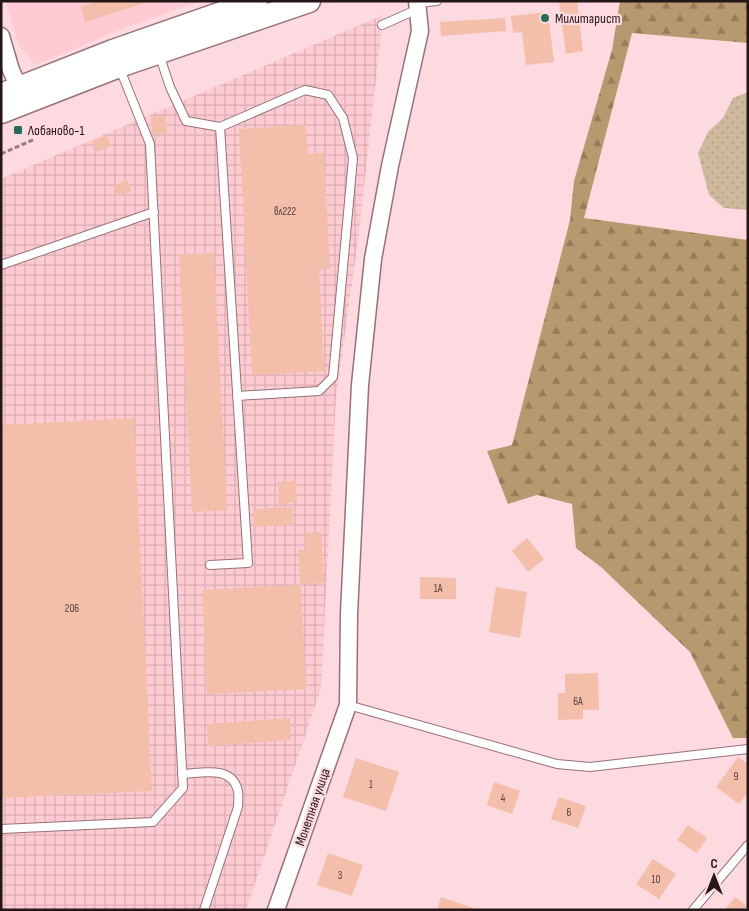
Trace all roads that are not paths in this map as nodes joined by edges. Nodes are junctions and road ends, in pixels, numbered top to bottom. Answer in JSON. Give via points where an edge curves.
{"nodes":[{"id":1,"x":256,"y":1,"type":"edge"},
{"id":2,"x":309,"y":1,"type":"edge"},
{"id":3,"x":437,"y":1,"type":"edge"},
{"id":4,"x":418,"y":4,"type":"edge"},
{"id":5,"x":382,"y":25,"type":"dead end"},
{"id":6,"x":1,"y":36,"type":"edge"},
{"id":7,"x":158,"y":52,"type":"junction"},
{"id":8,"x":116,"y":58,"type":"junction"},
{"id":9,"x":15,"y":95,"type":"edge"},
{"id":10,"x":1,"y":112,"type":"edge"},
{"id":11,"x":220,"y":127,"type":"junction"},
{"id":12,"x":154,"y":212,"type":"junction"},
{"id":13,"x":1,"y":265,"type":"edge"},
{"id":14,"x":237,"y":396,"type":"junction"},
{"id":15,"x":210,"y":565,"type":"dead end"},
{"id":16,"x":348,"y":705,"type":"junction"},
{"id":17,"x":748,"y":749,"type":"edge"},
{"id":18,"x":182,"y":774,"type":"junction"},
{"id":19,"x":1,"y":829,"type":"edge"},
{"id":20,"x":748,"y":845,"type":"edge"},
{"id":21,"x":281,"y":908,"type":"edge"},
{"id":22,"x":204,"y":910,"type":"edge"},
{"id":23,"x":693,"y":910,"type":"edge"}],
"edges":[{"from":1,"to":8,"type":"main road"},
{"from":2,"to":7,"type":"main road"},
{"from":3,"to":4,"type":"lane"},
{"from":4,"to":5,"type":"lane"},
{"from":4,"to":16,"type":"street","name":"Монетная улица","via":[[420,31],[373,259],[362,366]]},
{"from":6,"to":9,"type":"street"},
{"from":7,"to":8,"type":"main road"},
{"from":7,"to":11,"type":"lane","via":[[186,121]]},
{"from":8,"to":9,"type":"main road"},
{"from":8,"to":12,"type":"lane","via":[[150,144]]},
{"from":9,"to":10,"type":"main road"},
{"from":11,"to":14,"type":"lane"},
{"from":11,"to":14,"type":"lane","via":[[305,90],[320,93],[328,95],[343,118],[353,158],[333,377],[319,391]]},
{"from":12,"to":13,"type":"lane"},
{"from":12,"to":18,"type":"lane"},
{"from":14,"to":15,"type":"lane","via":[[248,563]]},
{"from":16,"to":17,"type":"lane","via":[[557,764],[590,767]]},
{"from":16,"to":21,"type":"street","name":"Монетная улица"},
{"from":18,"to":19,"type":"lane","via":[[183,788],[153,822]]},
{"from":18,"to":22,"type":"lane","via":[[219,771],[231,778],[238,790],[238,807]]},
{"from":20,"to":23,"type":"lane"}]}
